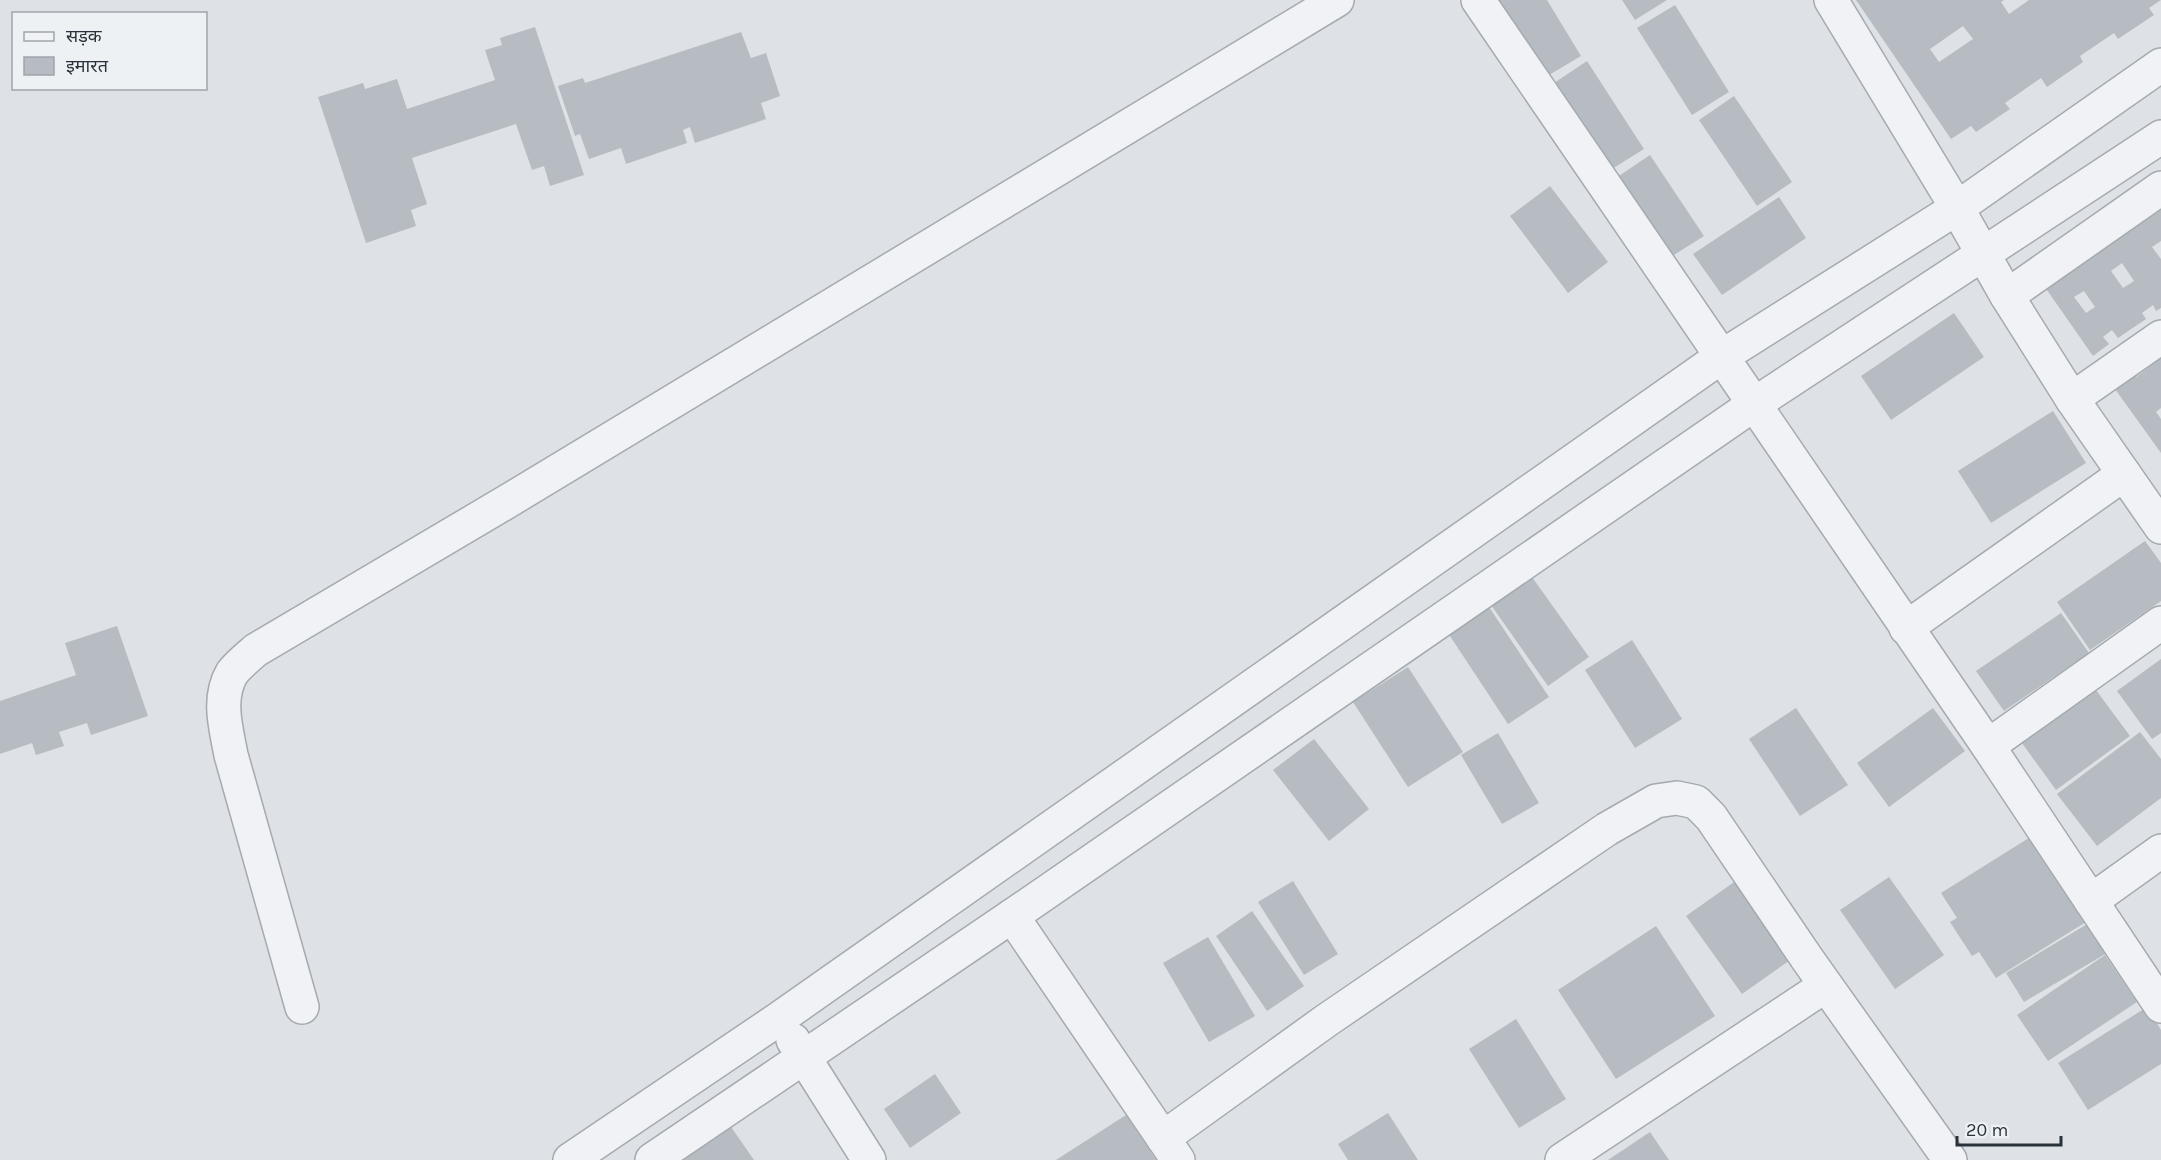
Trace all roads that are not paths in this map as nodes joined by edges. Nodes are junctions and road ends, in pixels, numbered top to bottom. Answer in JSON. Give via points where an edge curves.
{"nodes":[{"id":1,"x":1337,"y":0,"type":"edge"},
{"id":2,"x":1478,"y":0,"type":"edge"},
{"id":3,"x":1831,"y":0,"type":"edge"},
{"id":4,"x":2161,"y":65,"type":"edge"},
{"id":5,"x":2161,"y":137,"type":"edge"},
{"id":6,"x":2161,"y":188,"type":"edge"},
{"id":7,"x":1957,"y":208,"type":"junction"},
{"id":8,"x":1983,"y":253,"type":"junction"},
{"id":9,"x":2007,"y":296,"type":"junction"},
{"id":10,"x":2161,"y":337,"type":"edge"},
{"id":11,"x":1721,"y":357,"type":"junction"},
{"id":12,"x":2072,"y":399,"type":"junction"},
{"id":13,"x":1754,"y":405,"type":"junction"},
{"id":14,"x":2124,"y":474,"type":"junction"},
{"id":15,"x":2157,"y":514,"type":"edge"},
{"id":16,"x":2161,"y":623,"type":"edge"},
{"id":17,"x":1906,"y":627,"type":"junction"},
{"id":18,"x":1988,"y":746,"type":"junction"},
{"id":19,"x":2161,"y":851,"type":"edge"},
{"id":20,"x":2091,"y":901,"type":"junction"},
{"id":21,"x":1012,"y":916,"type":"junction"},
{"id":22,"x":1826,"y":986,"type":"junction"},
{"id":23,"x":2161,"y":1006,"type":"edge"},
{"id":24,"x":302,"y":1007,"type":"dead end"},
{"id":25,"x":780,"y":1018,"type":"junction"},
{"id":26,"x":804,"y":1058,"type":"junction"},
{"id":27,"x":1171,"y":1149,"type":"edge"},
{"id":28,"x":570,"y":1160,"type":"edge"},
{"id":29,"x":652,"y":1160,"type":"edge"},
{"id":30,"x":869,"y":1160,"type":"edge"},
{"id":31,"x":1562,"y":1160,"type":"edge"},
{"id":32,"x":1950,"y":1160,"type":"edge"}],
"edges":[{"from":1,"to":24,"type":"street","via":[[256,650],[233,672],[224,693],[231,755]]},
{"from":2,"to":11,"type":"street"},
{"from":3,"to":7,"type":"street"},
{"from":4,"to":7,"type":"street"},
{"from":5,"to":8,"type":"street"},
{"from":6,"to":9,"type":"street"},
{"from":7,"to":8,"type":"street"},
{"from":7,"to":11,"type":"street"},
{"from":8,"to":9,"type":"street"},
{"from":8,"to":13,"type":"street"},
{"from":9,"to":12,"type":"street"},
{"from":10,"to":12,"type":"street"},
{"from":11,"to":13,"type":"street"},
{"from":11,"to":25,"type":"street"},
{"from":12,"to":14,"type":"street"},
{"from":13,"to":17,"type":"street"},
{"from":13,"to":21,"type":"street"},
{"from":14,"to":15,"type":"street"},
{"from":14,"to":17,"type":"street"},
{"from":16,"to":18,"type":"street"},
{"from":17,"to":18,"type":"street"},
{"from":18,"to":20,"type":"street"},
{"from":19,"to":20,"type":"street"},
{"from":20,"to":23,"type":"street"},
{"from":21,"to":26,"type":"street"},
{"from":21,"to":27,"type":"street"},
{"from":22,"to":27,"type":"street","via":[[1711,817],[1696,802],[1677,798],[1656,801],[1606,829],[1327,1020]]},
{"from":22,"to":31,"type":"street"},
{"from":22,"to":32,"type":"street"},
{"from":25,"to":26,"type":"street"},
{"from":25,"to":28,"type":"street"},
{"from":26,"to":29,"type":"street"},
{"from":26,"to":30,"type":"street"}]}
